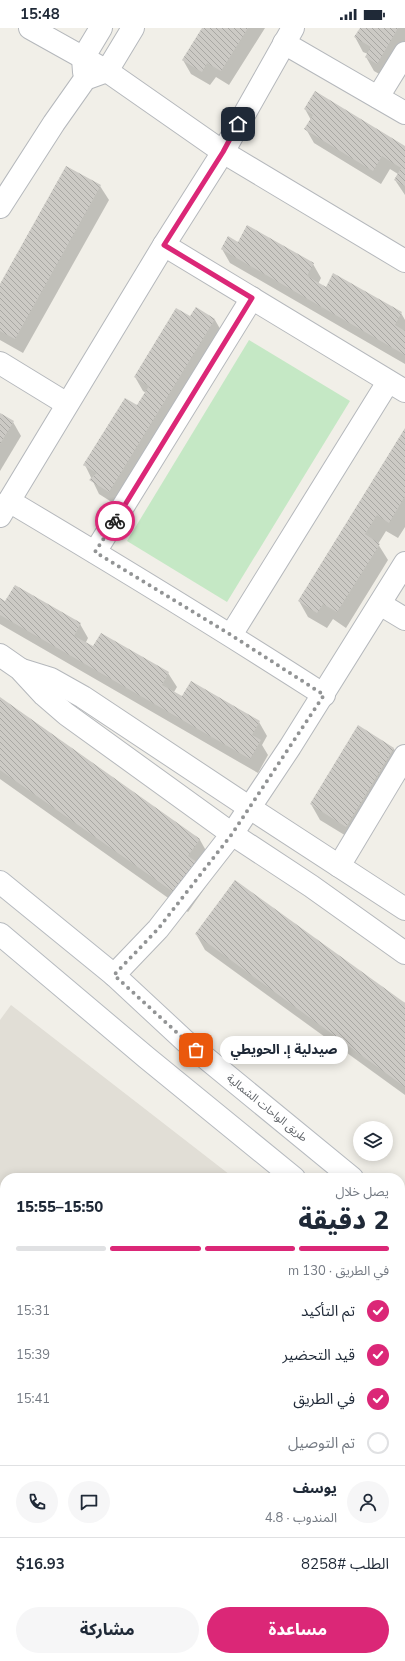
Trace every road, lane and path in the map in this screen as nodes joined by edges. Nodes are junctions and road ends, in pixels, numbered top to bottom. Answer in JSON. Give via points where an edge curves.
{"nodes":[{"id":1,"x":30,"y":28,"type":"edge"},
{"id":2,"x":101,"y":28,"type":"edge"},
{"id":3,"x":133,"y":28,"type":"edge"},
{"id":4,"x":288,"y":35,"type":"edge"},
{"id":5,"x":405,"y":53,"type":"edge"},
{"id":6,"x":84,"y":69,"type":"junction"},
{"id":7,"x":107,"y":71,"type":"junction"},
{"id":8,"x":378,"y":97,"type":"junction"},
{"id":9,"x":405,"y":113,"type":"edge"},
{"id":10,"x":223,"y":152,"type":"junction"},
{"id":11,"x":0,"y":207,"type":"edge"},
{"id":12,"x":164,"y":245,"type":"junction"},
{"id":13,"x":405,"y":260,"type":"edge"},
{"id":14,"x":252,"y":298,"type":"junction"},
{"id":15,"x":0,"y":363,"type":"edge"},
{"id":16,"x":397,"y":387,"type":"edge"},
{"id":17,"x":67,"y":404,"type":"junction"},
{"id":18,"x":5,"y":509,"type":"edge"},
{"id":19,"x":95,"y":552,"type":"junction"},
{"id":20,"x":405,"y":563,"type":"edge"},
{"id":21,"x":380,"y":604,"type":"junction"},
{"id":22,"x":405,"y":619,"type":"edge"},
{"id":23,"x":231,"y":635,"type":"junction"},
{"id":24,"x":0,"y":655,"type":"edge"},
{"id":25,"x":20,"y":669,"type":"junction"},
{"id":26,"x":324,"y":695,"type":"junction"},
{"id":27,"x":405,"y":756,"type":"edge"},
{"id":28,"x":250,"y":808,"type":"junction"},
{"id":29,"x":232,"y":834,"type":"junction"},
{"id":30,"x":339,"y":866,"type":"junction"},
{"id":31,"x":0,"y":882,"type":"edge"},
{"id":32,"x":405,"y":909,"type":"edge"},
{"id":33,"x":0,"y":934,"type":"edge"},
{"id":34,"x":405,"y":953,"type":"edge"},
{"id":35,"x":114,"y":975,"type":"junction"},
{"id":36,"x":288,"y":1173,"type":"edge"},
{"id":37,"x":346,"y":1173,"type":"edge"}],
"edges":[{"from":1,"to":6,"type":"street"},
{"from":2,"to":6,"type":"street"},
{"from":3,"to":7,"type":"street"},
{"from":4,"to":8,"type":"street"},
{"from":4,"to":10,"type":"street"},
{"from":5,"to":8,"type":"street"},
{"from":6,"to":7,"type":"street"},
{"from":6,"to":11,"type":"street","via":[[54,123]]},
{"from":7,"to":10,"type":"street"},
{"from":8,"to":9,"type":"street"},
{"from":10,"to":12,"type":"street"},
{"from":10,"to":13,"type":"street"},
{"from":12,"to":14,"type":"street"},
{"from":12,"to":17,"type":"street"},
{"from":14,"to":16,"type":"street"},
{"from":14,"to":19,"type":"street"},
{"from":15,"to":17,"type":"street"},
{"from":16,"to":23,"type":"street"},
{"from":17,"to":18,"type":"street"},
{"from":18,"to":19,"type":"street"},
{"from":19,"to":23,"type":"street"},
{"from":20,"to":21,"type":"street"},
{"from":21,"to":22,"type":"street"},
{"from":21,"to":26,"type":"street"},
{"from":23,"to":26,"type":"street"},
{"from":24,"to":25,"type":"street"},
{"from":25,"to":28,"type":"street","via":[[51,679],[83,697]]},
{"from":25,"to":29,"type":"street","via":[[66,714]]},
{"from":26,"to":28,"type":"street"},
{"from":27,"to":30,"type":"street"},
{"from":28,"to":29,"type":"street"},
{"from":28,"to":30,"type":"street"},
{"from":29,"to":34,"type":"street"},
{"from":29,"to":35,"type":"street","via":[[158,929]]},
{"from":30,"to":32,"type":"street"},
{"from":31,"to":35,"type":"street","name":"طريق الواحات الشمالية"},
{"from":33,"to":36,"type":"street"},
{"from":35,"to":37,"type":"street","name":"طريق الواحات الشمالية","via":[[185,1041]]}]}
